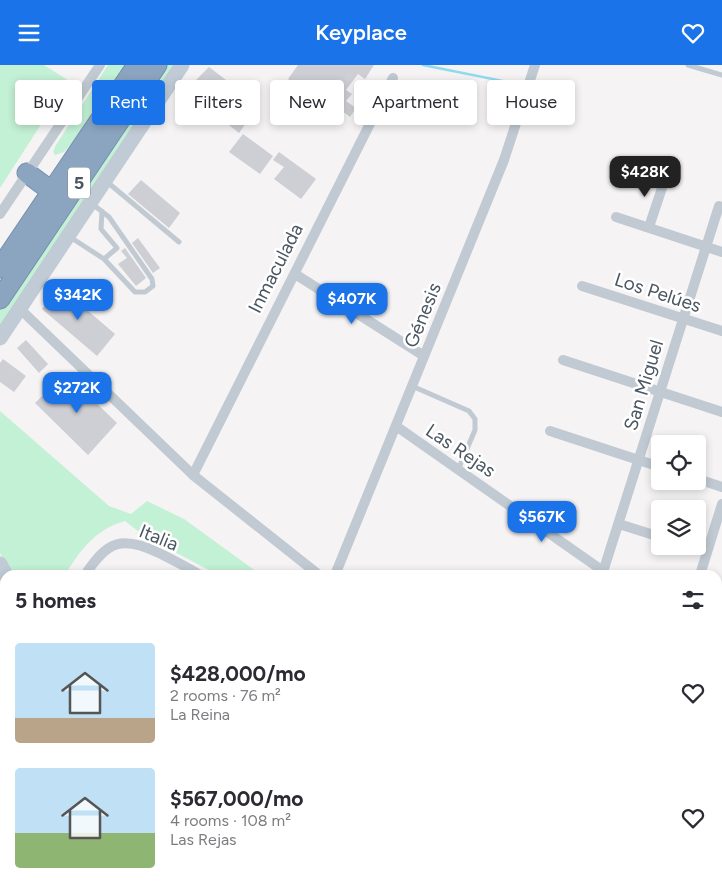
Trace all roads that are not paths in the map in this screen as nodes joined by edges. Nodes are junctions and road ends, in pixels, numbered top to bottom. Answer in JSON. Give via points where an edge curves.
{"nodes":[{"id":1,"x":100,"y":65,"type":"edge"},
{"id":2,"x":137,"y":65,"type":"edge"},
{"id":3,"x":157,"y":65,"type":"edge"},
{"id":4,"x":182,"y":65,"type":"edge"},
{"id":5,"x":534,"y":65,"type":"edge"},
{"id":6,"x":688,"y":65,"type":"edge"},
{"id":7,"x":722,"y":75,"type":"edge"},
{"id":8,"x":393,"y":78,"type":"dead end"},
{"id":9,"x":27,"y":173,"type":"junction"},
{"id":10,"x":666,"y":176,"type":"dead end"},
{"id":11,"x":104,"y":180,"type":"junction"},
{"id":12,"x":50,"y":190,"type":"junction"},
{"id":13,"x":90,"y":202,"type":"junction"},
{"id":14,"x":719,"y":206,"type":"dead end"},
{"id":15,"x":102,"y":211,"type":"junction"},
{"id":16,"x":1,"y":212,"type":"edge"},
{"id":17,"x":616,"y":217,"type":"dead end"},
{"id":18,"x":649,"y":227,"type":"junction"},
{"id":19,"x":68,"y":236,"type":"junction"},
{"id":20,"x":179,"y":242,"type":"dead end"},
{"id":21,"x":706,"y":246,"type":"junction"},
{"id":22,"x":722,"y":252,"type":"edge"},
{"id":23,"x":104,"y":259,"type":"junction"},
{"id":24,"x":0,"y":268,"type":"edge"},
{"id":25,"x":295,"y":274,"type":"junction"},
{"id":26,"x":582,"y":286,"type":"dead end"},
{"id":27,"x":0,"y":299,"type":"edge"},
{"id":28,"x":19,"y":308,"type":"junction"},
{"id":29,"x":682,"y":318,"type":"junction"},
{"id":30,"x":722,"y":331,"type":"edge"},
{"id":31,"x":0,"y":337,"type":"edge"},
{"id":32,"x":424,"y":356,"type":"junction"},
{"id":33,"x":563,"y":360,"type":"dead end"},
{"id":34,"x":412,"y":386,"type":"junction"},
{"id":35,"x":658,"y":391,"type":"junction"},
{"id":36,"x":722,"y":412,"type":"edge"},
{"id":37,"x":396,"y":426,"type":"junction"},
{"id":38,"x":550,"y":431,"type":"dead end"},
{"id":39,"x":638,"y":459,"type":"junction"},
{"id":40,"x":651,"y":464,"type":"edge"},
{"id":41,"x":458,"y":470,"type":"junction"},
{"id":42,"x":193,"y":475,"type":"junction"},
{"id":43,"x":706,"y":482,"type":"edge"},
{"id":44,"x":722,"y":487,"type":"edge"},
{"id":45,"x":722,"y":504,"type":"edge"},
{"id":46,"x":619,"y":524,"type":"junction"},
{"id":47,"x":651,"y":534,"type":"edge"},
{"id":48,"x":707,"y":552,"type":"joint"},
{"id":49,"x":89,"y":570,"type":"edge"},
{"id":50,"x":190,"y":570,"type":"edge"},
{"id":51,"x":314,"y":570,"type":"edge"},
{"id":52,"x":337,"y":570,"type":"edge"},
{"id":53,"x":599,"y":570,"type":"edge"},
{"id":54,"x":604,"y":570,"type":"edge"},
{"id":55,"x":702,"y":570,"type":"edge"}],
"edges":[{"from":1,"to":9,"type":"street"},
{"from":2,"to":12,"type":"highway","number":"5"},
{"from":3,"to":27,"type":"highway","number":"5"},
{"from":4,"to":11,"type":"street"},
{"from":5,"to":32,"type":"street","name":"Génesis","via":[[504,160]]},
{"from":6,"to":7,"type":"lane"},
{"from":8,"to":25,"type":"street","name":"Inmaculada"},
{"from":9,"to":12,"type":"highway"},
{"from":9,"to":16,"type":"street"},
{"from":10,"to":18,"type":"street"},
{"from":11,"to":13,"type":"street"},
{"from":11,"to":20,"type":"lane"},
{"from":12,"to":24,"type":"highway","number":"5"},
{"from":13,"to":15,"type":"lane"},
{"from":13,"to":19,"type":"street"},
{"from":14,"to":21,"type":"street","name":"San Miguel"},
{"from":15,"to":23,"type":"lane","via":[[101,229],[117,248]]},
{"from":15,"to":23,"type":"lane","via":[[152,279],[153,287],[145,292],[135,292]]},
{"from":17,"to":18,"type":"street"},
{"from":18,"to":21,"type":"street"},
{"from":19,"to":23,"type":"lane"},
{"from":19,"to":28,"type":"street"},
{"from":21,"to":22,"type":"street"},
{"from":21,"to":29,"type":"street","name":"San Miguel"},
{"from":25,"to":32,"type":"street"},
{"from":25,"to":42,"type":"street","name":"Inmaculada"},
{"from":26,"to":29,"type":"street","name":"Los Pelúes"},
{"from":28,"to":31,"type":"street"},
{"from":28,"to":42,"type":"street"},
{"from":29,"to":30,"type":"street","name":"Los Pelúes"},
{"from":29,"to":35,"type":"street","name":"San Miguel"},
{"from":32,"to":34,"type":"street","name":"Génesis"},
{"from":33,"to":35,"type":"street"},
{"from":34,"to":37,"type":"street","name":"Génesis"},
{"from":34,"to":41,"type":"lane","via":[[469,411],[475,419],[476,430]]},
{"from":35,"to":36,"type":"street"},
{"from":35,"to":39,"type":"street","name":"San Miguel"},
{"from":37,"to":41,"type":"street","name":"Las Rejas"},
{"from":37,"to":52,"type":"street","name":"Génesis"},
{"from":38,"to":39,"type":"street"},
{"from":39,"to":40,"type":"street"},
{"from":39,"to":46,"type":"street","name":"San Miguel"},
{"from":41,"to":53,"type":"street","name":"Las Rejas"},
{"from":42,"to":51,"type":"street"},
{"from":43,"to":44,"type":"street"},
{"from":45,"to":48,"type":"street"},
{"from":46,"to":47,"type":"street"},
{"from":46,"to":54,"type":"street","name":"San Miguel"},
{"from":48,"to":55,"type":"street"},
{"from":49,"to":50,"type":"street","name":"Italia","via":[[103,551],[125,542],[141,544]]}]}
